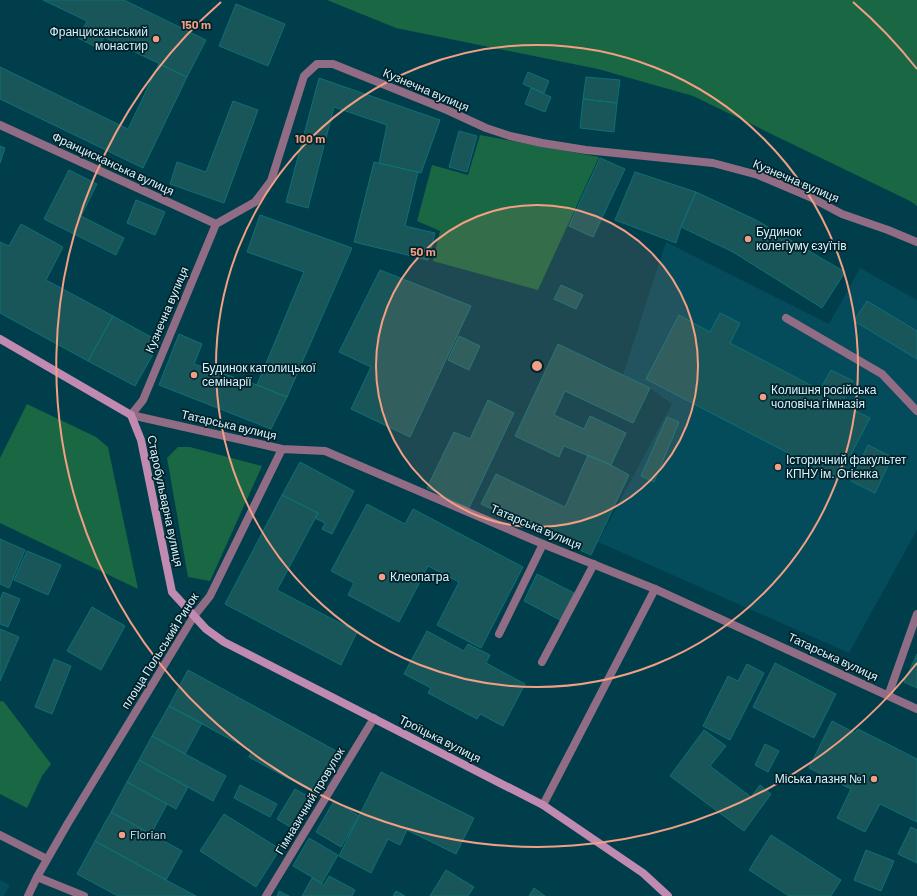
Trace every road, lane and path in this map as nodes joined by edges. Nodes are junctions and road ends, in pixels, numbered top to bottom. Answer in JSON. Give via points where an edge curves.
{"nodes":[{"id":1,"x":0,"y":125,"type":"edge"},
{"id":2,"x":216,"y":224,"type":"junction"},
{"id":3,"x":917,"y":242,"type":"edge"},
{"id":4,"x":786,"y":318,"type":"dead end"},
{"id":5,"x":0,"y":339,"type":"edge"},
{"id":6,"x":917,"y":411,"type":"edge"},
{"id":7,"x":132,"y":415,"type":"junction"},
{"id":8,"x":282,"y":449,"type":"junction"},
{"id":9,"x":543,"y":544,"type":"junction"},
{"id":10,"x":594,"y":564,"type":"junction"},
{"id":11,"x":655,"y":589,"type":"junction"},
{"id":12,"x":917,"y":614,"type":"edge"},
{"id":13,"x":194,"y":616,"type":"junction"},
{"id":14,"x":499,"y":634,"type":"dead end"},
{"id":15,"x":542,"y":662,"type":"dead end"},
{"id":16,"x":888,"y":696,"type":"junction"},
{"id":17,"x":917,"y":708,"type":"edge"},
{"id":18,"x":374,"y":718,"type":"junction"},
{"id":19,"x":543,"y":805,"type":"junction"},
{"id":20,"x":0,"y":835,"type":"edge"},
{"id":21,"x":47,"y":859,"type":"junction"},
{"id":22,"x":37,"y":877,"type":"junction"},
{"id":23,"x":28,"y":896,"type":"edge"},
{"id":24,"x":84,"y":896,"type":"edge"},
{"id":25,"x":266,"y":896,"type":"edge"},
{"id":26,"x":668,"y":896,"type":"edge"}],
"edges":[{"from":1,"to":2,"type":"street","name":"Францисканська вулиця"},
{"from":2,"to":3,"type":"street","name":"Кузнечна вулиця","via":[[255,202],[271,181],[304,76],[317,64],[333,64],[510,136],[586,150],[713,163],[758,175],[842,214]]},
{"from":2,"to":7,"type":"street","name":"Кузнечна вулиця","via":[[143,400]]},
{"from":4,"to":6,"type":"street","via":[[882,374]]},
{"from":5,"to":7,"type":"main road"},
{"from":7,"to":8,"type":"street","name":"Татарська вулиця"},
{"from":7,"to":13,"type":"main road","name":"Старобульварна вулиця","via":[[141,440],[172,592]]},
{"from":8,"to":9,"type":"street","name":"Татарська вулиця","via":[[325,451]]},
{"from":8,"to":13,"type":"street","name":"площа Польський Ринок","via":[[210,596]]},
{"from":9,"to":10,"type":"street","name":"Татарська вулиця"},
{"from":9,"to":14,"type":"street"},
{"from":10,"to":11,"type":"street","name":"Татарська вулиця"},
{"from":10,"to":15,"type":"street"},
{"from":11,"to":16,"type":"street","name":"Татарська вулиця"},
{"from":11,"to":19,"type":"street"},
{"from":12,"to":16,"type":"street"},
{"from":13,"to":18,"type":"main road","name":"Троїцька вулиця","via":[[224,642]]},
{"from":13,"to":21,"type":"street","name":"площа Польський Ринок"},
{"from":16,"to":17,"type":"street","name":"Татарська вулиця"},
{"from":18,"to":19,"type":"main road","name":"Троїцька вулиця"},
{"from":18,"to":25,"type":"street","name":"Гімназичний провулок"},
{"from":19,"to":26,"type":"main road","name":"Троїцька вулиця","via":[[643,873]]},
{"from":20,"to":21,"type":"street"},
{"from":21,"to":22,"type":"street","name":"площа Польський Ринок"},
{"from":22,"to":23,"type":"street","name":"площа Польський Ринок"},
{"from":22,"to":24,"type":"street"}]}
